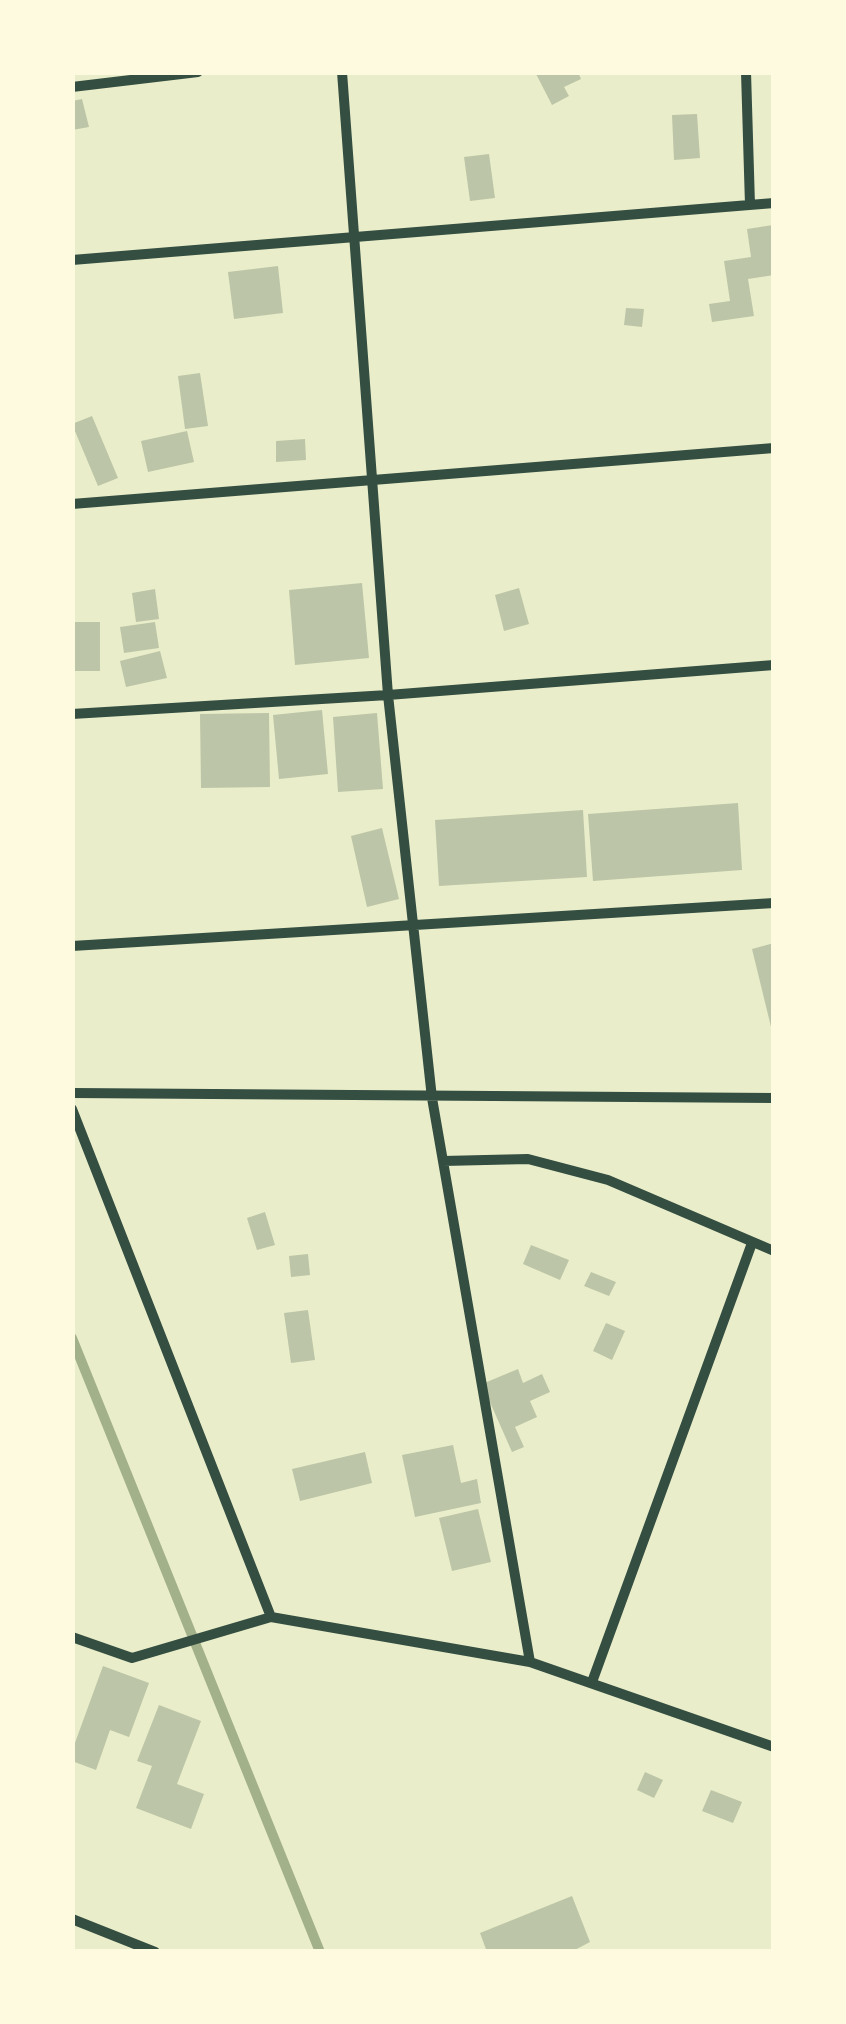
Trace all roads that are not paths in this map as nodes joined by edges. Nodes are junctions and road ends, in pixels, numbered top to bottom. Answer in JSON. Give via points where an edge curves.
{"nodes":[{"id":1,"x":198,"y":72,"type":"edge"},
{"id":2,"x":342,"y":72,"type":"edge"},
{"id":3,"x":746,"y":72,"type":"edge"},
{"id":4,"x":72,"y":87,"type":"edge"},
{"id":5,"x":774,"y":203,"type":"edge"},
{"id":6,"x":750,"y":205,"type":"junction"},
{"id":7,"x":353,"y":235,"type":"junction"},
{"id":8,"x":72,"y":260,"type":"edge"},
{"id":9,"x":774,"y":448,"type":"edge"},
{"id":10,"x":371,"y":480,"type":"junction"},
{"id":11,"x":72,"y":504,"type":"edge"},
{"id":12,"x":774,"y":665,"type":"edge"},
{"id":13,"x":388,"y":695,"type":"junction"},
{"id":14,"x":72,"y":714,"type":"edge"},
{"id":15,"x":774,"y":903,"type":"edge"},
{"id":16,"x":412,"y":925,"type":"junction"},
{"id":17,"x":72,"y":946,"type":"edge"},
{"id":18,"x":72,"y":1094,"type":"edge"},
{"id":19,"x":432,"y":1098,"type":"junction"},
{"id":20,"x":774,"y":1098,"type":"edge"},
{"id":21,"x":72,"y":1109,"type":"edge"},
{"id":22,"x":443,"y":1160,"type":"junction"},
{"id":23,"x":752,"y":1243,"type":"junction"},
{"id":24,"x":774,"y":1251,"type":"edge"},
{"id":25,"x":271,"y":1617,"type":"junction"},
{"id":26,"x":72,"y":1637,"type":"edge"},
{"id":27,"x":530,"y":1662,"type":"junction"},
{"id":28,"x":592,"y":1682,"type":"junction"},
{"id":29,"x":774,"y":1747,"type":"edge"},
{"id":30,"x":72,"y":1919,"type":"edge"},
{"id":31,"x":155,"y":1952,"type":"edge"}],
"edges":[{"from":1,"to":4,"type":"street"},
{"from":2,"to":7,"type":"street"},
{"from":3,"to":6,"type":"street"},
{"from":5,"to":6,"type":"street"},
{"from":6,"to":7,"type":"street"},
{"from":7,"to":8,"type":"street"},
{"from":7,"to":10,"type":"street"},
{"from":9,"to":10,"type":"street"},
{"from":10,"to":11,"type":"street"},
{"from":10,"to":13,"type":"street"},
{"from":12,"to":13,"type":"street"},
{"from":13,"to":14,"type":"street"},
{"from":13,"to":16,"type":"street"},
{"from":15,"to":16,"type":"street"},
{"from":16,"to":17,"type":"street"},
{"from":16,"to":19,"type":"street"},
{"from":18,"to":19,"type":"street"},
{"from":19,"to":20,"type":"street"},
{"from":19,"to":22,"type":"street"},
{"from":21,"to":25,"type":"street"},
{"from":22,"to":23,"type":"street","via":[[528,1160],[608,1180]]},
{"from":22,"to":27,"type":"street"},
{"from":23,"to":24,"type":"street"},
{"from":23,"to":28,"type":"street"},
{"from":25,"to":26,"type":"street","via":[[132,1658]]},
{"from":25,"to":27,"type":"street"},
{"from":27,"to":28,"type":"street"},
{"from":28,"to":29,"type":"street"},
{"from":30,"to":31,"type":"street"}]}
